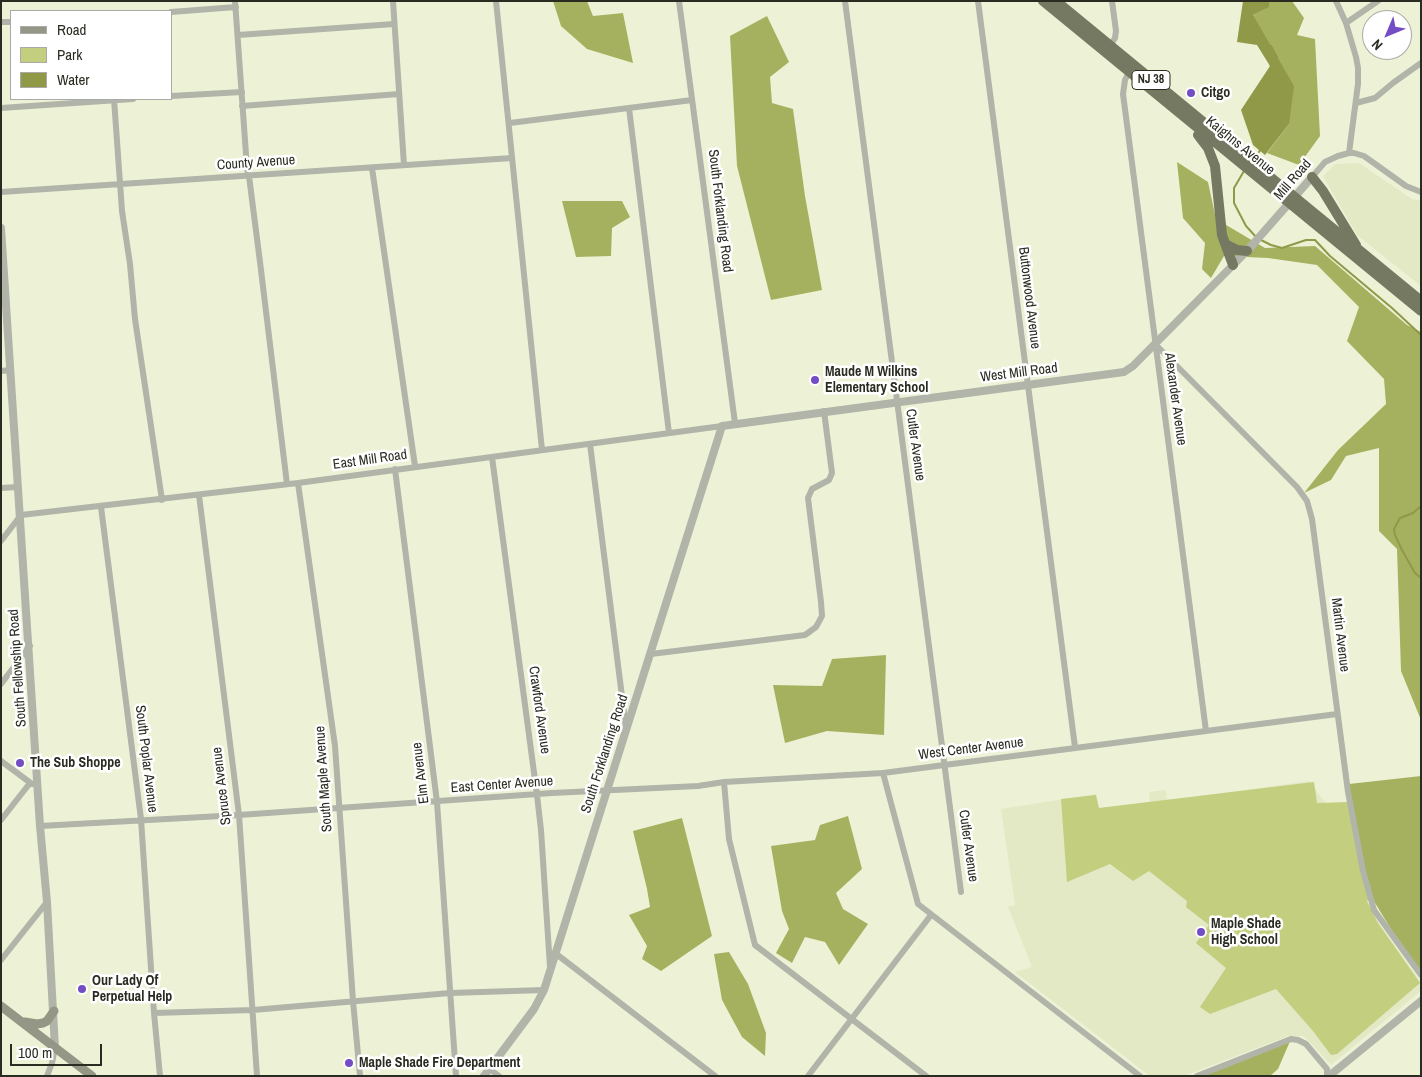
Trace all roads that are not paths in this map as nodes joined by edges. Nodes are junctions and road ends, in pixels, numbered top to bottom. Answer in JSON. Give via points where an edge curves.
{"nodes":[{"id":1,"x":393,"y":1,"type":"edge"},
{"id":2,"x":496,"y":1,"type":"edge"},
{"id":3,"x":679,"y":1,"type":"edge"},
{"id":4,"x":845,"y":1,"type":"edge"},
{"id":5,"x":978,"y":1,"type":"edge"},
{"id":6,"x":1043,"y":1,"type":"edge"},
{"id":7,"x":1056,"y":1,"type":"edge"},
{"id":8,"x":1112,"y":1,"type":"edge"},
{"id":9,"x":1336,"y":1,"type":"edge"},
{"id":10,"x":1378,"y":1,"type":"edge"},
{"id":11,"x":236,"y":4,"type":"edge"},
{"id":12,"x":172,"y":12,"type":"edge"},
{"id":13,"x":1346,"y":23,"type":"junction"},
{"id":14,"x":394,"y":24,"type":"junction"},
{"id":15,"x":238,"y":35,"type":"junction"},
{"id":16,"x":1110,"y":46,"type":"junction"},
{"id":17,"x":1421,"y":63,"type":"edge"},
{"id":18,"x":1130,"y":72,"type":"junction"},
{"id":19,"x":242,"y":92,"type":"junction"},
{"id":20,"x":399,"y":94,"type":"junction"},
{"id":21,"x":172,"y":96,"type":"edge"},
{"id":22,"x":101,"y":100,"type":"edge"},
{"id":23,"x":114,"y":100,"type":"edge"},
{"id":24,"x":692,"y":100,"type":"junction"},
{"id":25,"x":1356,"y":103,"type":"junction"},
{"id":26,"x":242,"y":106,"type":"junction"},
{"id":27,"x":1,"y":108,"type":"edge"},
{"id":28,"x":629,"y":108,"type":"junction"},
{"id":29,"x":1185,"y":118,"type":"junction"},
{"id":30,"x":510,"y":123,"type":"junction"},
{"id":31,"x":1349,"y":152,"type":"junction"},
{"id":32,"x":512,"y":158,"type":"junction"},
{"id":33,"x":1245,"y":162,"type":"junction"},
{"id":34,"x":404,"y":165,"type":"junction"},
{"id":35,"x":372,"y":168,"type":"junction"},
{"id":36,"x":249,"y":176,"type":"junction"},
{"id":37,"x":1312,"y":176,"type":"junction"},
{"id":38,"x":119,"y":185,"type":"junction"},
{"id":39,"x":1,"y":192,"type":"edge"},
{"id":40,"x":1421,"y":192,"type":"edge"},
{"id":41,"x":1291,"y":200,"type":"junction"},
{"id":42,"x":1,"y":228,"type":"edge"},
{"id":43,"x":1264,"y":234,"type":"joint"},
{"id":44,"x":1227,"y":245,"type":"junction"},
{"id":45,"x":1359,"y":250,"type":"junction"},
{"id":46,"x":1248,"y":251,"type":"junction"},
{"id":47,"x":1233,"y":265,"type":"junction"},
{"id":48,"x":1421,"y":301,"type":"edge"},
{"id":49,"x":1421,"y":311,"type":"edge"},
{"id":50,"x":1155,"y":344,"type":"junction"},
{"id":51,"x":10,"y":370,"type":"junction"},
{"id":52,"x":1,"y":371,"type":"edge"},
{"id":53,"x":1028,"y":384,"type":"junction"},
{"id":54,"x":897,"y":401,"type":"junction"},
{"id":55,"x":824,"y":411,"type":"junction"},
{"id":56,"x":735,"y":423,"type":"junction"},
{"id":57,"x":722,"y":426,"type":"junction"},
{"id":58,"x":669,"y":433,"type":"junction"},
{"id":59,"x":590,"y":444,"type":"junction"},
{"id":60,"x":542,"y":450,"type":"junction"},
{"id":61,"x":492,"y":457,"type":"junction"},
{"id":62,"x":415,"y":466,"type":"junction"},
{"id":63,"x":395,"y":469,"type":"junction"},
{"id":64,"x":298,"y":483,"type":"junction"},
{"id":65,"x":287,"y":484,"type":"junction"},
{"id":66,"x":18,"y":487,"type":"junction"},
{"id":67,"x":1,"y":488,"type":"edge"},
{"id":68,"x":198,"y":495,"type":"junction"},
{"id":69,"x":162,"y":500,"type":"junction"},
{"id":70,"x":101,"y":507,"type":"junction"},
{"id":71,"x":21,"y":515,"type":"junction"},
{"id":72,"x":1,"y":541,"type":"edge"},
{"id":73,"x":30,"y":646,"type":"junction"},
{"id":74,"x":651,"y":654,"type":"junction"},
{"id":75,"x":1,"y":684,"type":"edge"},
{"id":76,"x":1337,"y":714,"type":"junction"},
{"id":77,"x":626,"y":729,"type":"junction"},
{"id":78,"x":1206,"y":731,"type":"junction"},
{"id":79,"x":1075,"y":748,"type":"junction"},
{"id":80,"x":1,"y":761,"type":"edge"},
{"id":81,"x":944,"y":766,"type":"junction"},
{"id":82,"x":884,"y":773,"type":"junction"},
{"id":83,"x":724,"y":782,"type":"junction"},
{"id":84,"x":30,"y":783,"type":"junction"},
{"id":85,"x":38,"y":788,"type":"junction"},
{"id":86,"x":606,"y":790,"type":"junction"},
{"id":87,"x":537,"y":795,"type":"junction"},
{"id":88,"x":437,"y":802,"type":"junction"},
{"id":89,"x":339,"y":808,"type":"junction"},
{"id":90,"x":239,"y":816,"type":"junction"},
{"id":91,"x":141,"y":819,"type":"junction"},
{"id":92,"x":1,"y":820,"type":"edge"},
{"id":93,"x":40,"y":826,"type":"junction"},
{"id":94,"x":961,"y":892,"type":"dead end"},
{"id":95,"x":47,"y":902,"type":"junction"},
{"id":96,"x":931,"y":915,"type":"junction"},
{"id":97,"x":555,"y":953,"type":"junction"},
{"id":98,"x":1,"y":960,"type":"edge"},
{"id":99,"x":550,"y":969,"type":"junction"},
{"id":100,"x":1421,"y":975,"type":"edge"},
{"id":101,"x":544,"y":990,"type":"junction"},
{"id":102,"x":450,"y":993,"type":"junction"},
{"id":103,"x":353,"y":1001,"type":"junction"},
{"id":104,"x":1421,"y":1001,"type":"edge"},
{"id":105,"x":1,"y":1006,"type":"edge"},
{"id":106,"x":253,"y":1010,"type":"junction"},
{"id":107,"x":54,"y":1011,"type":"junction"},
{"id":108,"x":154,"y":1014,"type":"junction"},
{"id":109,"x":852,"y":1018,"type":"junction"},
{"id":110,"x":22,"y":1022,"type":"junction"},
{"id":111,"x":55,"y":1048,"type":"junction"},
{"id":112,"x":490,"y":1068,"type":"junction"},
{"id":113,"x":47,"y":1076,"type":"edge"},
{"id":114,"x":92,"y":1076,"type":"edge"},
{"id":115,"x":160,"y":1076,"type":"edge"},
{"id":116,"x":257,"y":1076,"type":"edge"},
{"id":117,"x":360,"y":1076,"type":"edge"},
{"id":118,"x":456,"y":1076,"type":"edge"},
{"id":119,"x":484,"y":1076,"type":"edge"},
{"id":120,"x":499,"y":1076,"type":"edge"},
{"id":121,"x":715,"y":1076,"type":"edge"},
{"id":122,"x":808,"y":1076,"type":"edge"},
{"id":123,"x":926,"y":1076,"type":"edge"},
{"id":124,"x":1140,"y":1076,"type":"edge"},
{"id":125,"x":1197,"y":1076,"type":"edge"},
{"id":126,"x":1328,"y":1076,"type":"edge"}],
"edges":[{"from":1,"to":14,"type":"street"},
{"from":2,"to":30,"type":"street"},
{"from":3,"to":24,"type":"street","name":"South Forklanding Road"},
{"from":4,"to":54,"type":"street","name":"Cutler Avenue"},
{"from":5,"to":53,"type":"street","name":"Buttonwood Avenue"},
{"from":6,"to":18,"type":"highway","name":"Kaighns Avenue","number":"NJ 38"},
{"from":7,"to":16,"type":"highway","name":"Kaighns Avenue","number":"NJ 38"},
{"from":8,"to":16,"type":"street","via":[[1116,32]]},
{"from":9,"to":13,"type":"street"},
{"from":10,"to":13,"type":"street"},
{"from":11,"to":12,"type":"street"},
{"from":11,"to":15,"type":"street"},
{"from":13,"to":25,"type":"street","via":[[1356,57]]},
{"from":14,"to":15,"type":"street"},
{"from":14,"to":20,"type":"street"},
{"from":15,"to":19,"type":"street"},
{"from":16,"to":33,"type":"highway","name":"Kaighns Avenue","number":"NJ 38"},
{"from":17,"to":25,"type":"street","via":[[1375,98]]},
{"from":18,"to":29,"type":"highway","name":"Kaighns Avenue","number":"NJ 38"},
{"from":18,"to":50,"type":"street","name":"Alexander Avenue","via":[[1123,94]]},
{"from":19,"to":21,"type":"street"},
{"from":19,"to":26,"type":"street"},
{"from":20,"to":26,"type":"street"},
{"from":20,"to":34,"type":"street"},
{"from":22,"to":27,"type":"street"},
{"from":23,"to":38,"type":"street"},
{"from":24,"to":28,"type":"street"},
{"from":24,"to":56,"type":"street","name":"South Forklanding Road"},
{"from":25,"to":31,"type":"street"},
{"from":26,"to":36,"type":"street"},
{"from":28,"to":30,"type":"street"},
{"from":28,"to":58,"type":"street"},
{"from":29,"to":33,"type":"highway","name":"Kaighns Avenue","number":"NJ 38"},
{"from":29,"to":44,"type":"highway","via":[[1214,162],[1222,234]]},
{"from":30,"to":32,"type":"street"},
{"from":31,"to":37,"type":"street","name":"Mill Road","via":[[1325,162]]},
{"from":31,"to":40,"type":"street","via":[[1364,156],[1406,186]]},
{"from":32,"to":34,"type":"street","name":"County Avenue"},
{"from":32,"to":60,"type":"street"},
{"from":33,"to":41,"type":"highway","name":"Kaighns Avenue","number":"NJ 38"},
{"from":34,"to":35,"type":"street","name":"County Avenue"},
{"from":35,"to":36,"type":"street","name":"County Avenue"},
{"from":35,"to":62,"type":"street"},
{"from":36,"to":38,"type":"street","name":"County Avenue"},
{"from":36,"to":65,"type":"street"},
{"from":37,"to":41,"type":"street","name":"Mill Road"},
{"from":37,"to":45,"type":"highway"},
{"from":38,"to":39,"type":"street","name":"County Avenue"},
{"from":38,"to":69,"type":"street"},
{"from":41,"to":43,"type":"street","name":"Mill Road"},
{"from":41,"to":45,"type":"highway","name":"Kaighns Avenue","number":"NJ 38"},
{"from":41,"to":49,"type":"highway","name":"Kaighns Avenue","number":"NJ 38"},
{"from":42,"to":51,"type":"street","name":"South Fellowship Road"},
{"from":43,"to":46,"type":"street","name":"West Mill Road"},
{"from":44,"to":46,"type":"highway"},
{"from":44,"to":47,"type":"highway"},
{"from":45,"to":48,"type":"highway","name":"Kaighns Avenue","number":"NJ 38"},
{"from":46,"to":47,"type":"street","name":"West Mill Road"},
{"from":47,"to":50,"type":"street","name":"West Mill Road"},
{"from":50,"to":53,"type":"street","name":"West Mill Road","via":[[1124,372]]},
{"from":50,"to":76,"type":"street","name":"Martin Avenue","via":[[1297,487],[1307,501]]},
{"from":50,"to":78,"type":"street","name":"Alexander Avenue"},
{"from":51,"to":52,"type":"street"},
{"from":51,"to":66,"type":"street","name":"South Fellowship Road"},
{"from":53,"to":54,"type":"street","name":"West Mill Road"},
{"from":53,"to":79,"type":"street","name":"Buttonwood Avenue"},
{"from":54,"to":55,"type":"street","name":"West Mill Road"},
{"from":54,"to":81,"type":"street","name":"Cutler Avenue"},
{"from":55,"to":56,"type":"street","name":"West Mill Road"},
{"from":55,"to":74,"type":"street","via":[[832,473],[829,480],[812,489],[808,498],[822,616],[816,627],[805,635]]},
{"from":56,"to":57,"type":"street","name":"West Mill Road"},
{"from":57,"to":58,"type":"street","name":"East Mill Road"},
{"from":57,"to":74,"type":"street","name":"South Forklanding Road"},
{"from":58,"to":59,"type":"street","name":"East Mill Road"},
{"from":59,"to":60,"type":"street","name":"East Mill Road"},
{"from":59,"to":77,"type":"street"},
{"from":60,"to":61,"type":"street","name":"East Mill Road"},
{"from":61,"to":62,"type":"street","name":"East Mill Road"},
{"from":61,"to":87,"type":"street","name":"Crawford Avenue"},
{"from":62,"to":63,"type":"street","name":"East Mill Road"},
{"from":63,"to":64,"type":"street","name":"East Mill Road"},
{"from":63,"to":88,"type":"street","name":"Elm Avenue"},
{"from":64,"to":65,"type":"street","name":"East Mill Road"},
{"from":64,"to":89,"type":"street","name":"South Maple Avenue","via":[[328,690]]},
{"from":65,"to":68,"type":"street","name":"East Mill Road"},
{"from":66,"to":67,"type":"street"},
{"from":66,"to":71,"type":"street","name":"South Fellowship Road"},
{"from":68,"to":69,"type":"street","name":"East Mill Road"},
{"from":68,"to":90,"type":"street","name":"Spruce Avenue"},
{"from":69,"to":70,"type":"street","name":"East Mill Road"},
{"from":70,"to":71,"type":"street","name":"East Mill Road"},
{"from":70,"to":91,"type":"street","name":"South Poplar Avenue"},
{"from":71,"to":72,"type":"street"},
{"from":71,"to":73,"type":"street","name":"South Fellowship Road"},
{"from":73,"to":75,"type":"street"},
{"from":73,"to":85,"type":"street","name":"South Fellowship Road"},
{"from":74,"to":77,"type":"street","name":"South Forklanding Road"},
{"from":76,"to":78,"type":"street","name":"West Center Avenue"},
{"from":76,"to":100,"type":"street","name":"Martin Avenue","via":[[1354,826],[1370,898],[1380,920]]},
{"from":77,"to":86,"type":"street","name":"South Forklanding Road"},
{"from":78,"to":79,"type":"street","name":"West Center Avenue"},
{"from":79,"to":81,"type":"street","name":"West Center Avenue"},
{"from":80,"to":84,"type":"street"},
{"from":81,"to":82,"type":"street","name":"West Center Avenue"},
{"from":81,"to":94,"type":"street","name":"Cutler Avenue"},
{"from":82,"to":83,"type":"street","name":"West Center Avenue"},
{"from":82,"to":96,"type":"street","via":[[915,897]]},
{"from":83,"to":86,"type":"street","name":"West Center Avenue"},
{"from":83,"to":109,"type":"street","via":[[729,839],[755,945]]},
{"from":84,"to":85,"type":"street"},
{"from":84,"to":92,"type":"street"},
{"from":85,"to":93,"type":"street","name":"South Fellowship Road"},
{"from":86,"to":87,"type":"street","name":"East Center Avenue"},
{"from":86,"to":97,"type":"street","name":"South Forklanding Road"},
{"from":87,"to":88,"type":"street","name":"East Center Avenue"},
{"from":87,"to":99,"type":"street","name":"Crawford Avenue"},
{"from":88,"to":89,"type":"street","name":"East Center Avenue"},
{"from":88,"to":102,"type":"street","name":"Elm Avenue"},
{"from":89,"to":90,"type":"street","name":"East Center Avenue"},
{"from":89,"to":103,"type":"street","name":"South Maple Avenue"},
{"from":90,"to":91,"type":"street","name":"East Center Avenue"},
{"from":90,"to":106,"type":"street","name":"Spruce Avenue"},
{"from":91,"to":93,"type":"street","name":"East Center Avenue"},
{"from":91,"to":108,"type":"street","name":"South Poplar Avenue"},
{"from":93,"to":95,"type":"street","name":"South Fellowship Road"},
{"from":95,"to":98,"type":"street"},
{"from":95,"to":107,"type":"street","name":"South Fellowship Road"},
{"from":96,"to":109,"type":"street"},
{"from":96,"to":124,"type":"street"},
{"from":97,"to":99,"type":"street","name":"South Forklanding Road"},
{"from":97,"to":121,"type":"street"},
{"from":99,"to":101,"type":"street","name":"South Forklanding Road"},
{"from":101,"to":102,"type":"street"},
{"from":101,"to":112,"type":"street","name":"South Forklanding Road","via":[[534,1009]]},
{"from":102,"to":103,"type":"street"},
{"from":102,"to":118,"type":"street","name":"Elm Avenue"},
{"from":103,"to":106,"type":"street"},
{"from":103,"to":117,"type":"street","name":"South Maple Avenue"},
{"from":104,"to":126,"type":"street"},
{"from":105,"to":110,"type":"main road"},
{"from":106,"to":108,"type":"street"},
{"from":106,"to":116,"type":"street","name":"Spruce Avenue"},
{"from":107,"to":110,"type":"main road","via":[[44,1023]]},
{"from":107,"to":111,"type":"street","name":"South Fellowship Road"},
{"from":108,"to":115,"type":"street","name":"South Poplar Avenue"},
{"from":109,"to":122,"type":"street"},
{"from":109,"to":123,"type":"street"},
{"from":110,"to":111,"type":"main road"},
{"from":111,"to":113,"type":"street"},
{"from":111,"to":114,"type":"main road"},
{"from":112,"to":119,"type":"street","name":"South Forklanding Road"},
{"from":112,"to":120,"type":"street"},
{"from":125,"to":126,"type":"street","via":[[1291,1039],[1306,1044],[1327,1069]]}]}
